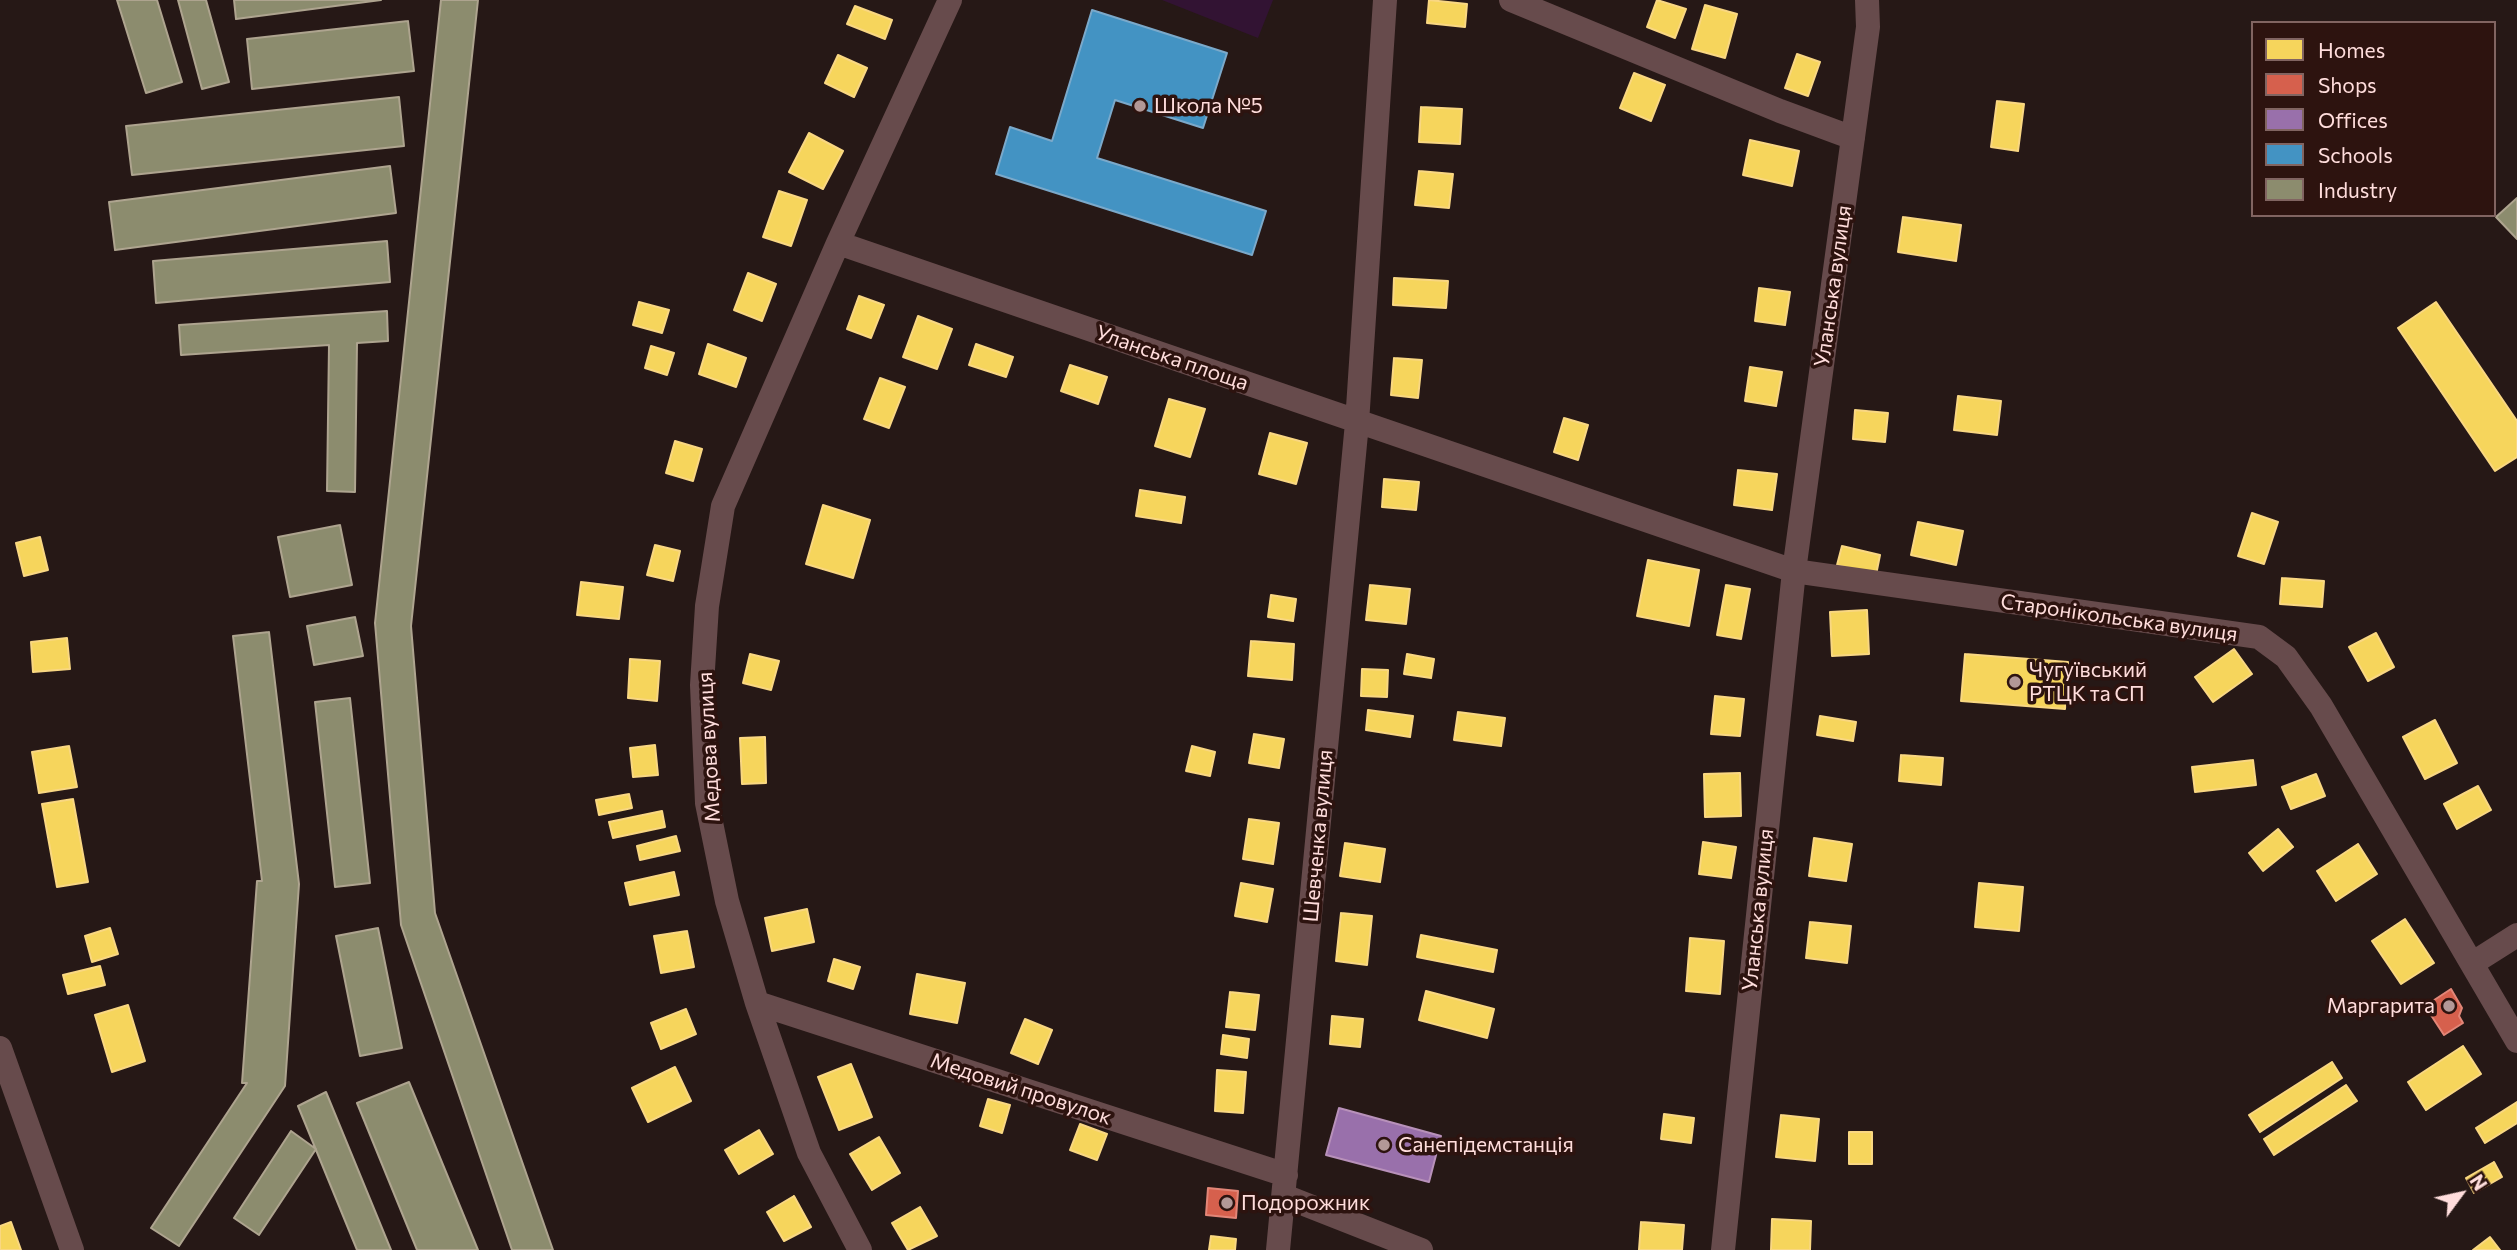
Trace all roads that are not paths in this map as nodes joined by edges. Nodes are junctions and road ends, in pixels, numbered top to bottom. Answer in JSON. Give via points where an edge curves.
{"nodes":[{"id":1,"x":950,"y":0,"type":"edge"},
{"id":2,"x":1385,"y":0,"type":"edge"},
{"id":3,"x":1511,"y":0,"type":"edge"},
{"id":4,"x":1867,"y":0,"type":"edge"},
{"id":5,"x":1853,"y":138,"type":"junction"},
{"id":6,"x":838,"y":243,"type":"junction"},
{"id":7,"x":1357,"y":423,"type":"junction"},
{"id":8,"x":1794,"y":571,"type":"junction"},
{"id":9,"x":2517,"y":935,"type":"edge"},
{"id":10,"x":2473,"y":963,"type":"junction"},
{"id":11,"x":757,"y":1003,"type":"junction"},
{"id":12,"x":2517,"y":1041,"type":"edge"},
{"id":13,"x":0,"y":1048,"type":"edge"},
{"id":14,"x":1285,"y":1186,"type":"junction"},
{"id":15,"x":72,"y":1250,"type":"edge"},
{"id":16,"x":860,"y":1250,"type":"edge"},
{"id":17,"x":1278,"y":1250,"type":"edge"},
{"id":18,"x":1422,"y":1250,"type":"edge"},
{"id":19,"x":1723,"y":1250,"type":"edge"}],
"edges":[{"from":1,"to":6,"type":"street"},
{"from":2,"to":7,"type":"street"},
{"from":3,"to":5,"type":"street"},
{"from":4,"to":5,"type":"street","name":"Уланська вулиця","via":[[1868,27]]},
{"from":5,"to":8,"type":"street","name":"Уланська вулиця"},
{"from":6,"to":7,"type":"street","name":"Уланська площа"},
{"from":6,"to":11,"type":"street","name":"Медова вулиця","via":[[723,506],[707,606],[702,685],[707,803],[727,901]]},
{"from":7,"to":8,"type":"street"},
{"from":7,"to":14,"type":"street","name":"Шевченка вулиця"},
{"from":8,"to":10,"type":"street","name":"Старонікольська вулиця","via":[[2259,637],[2286,657],[2321,706]]},
{"from":8,"to":19,"type":"street","name":"Уланська вулиця"},
{"from":9,"to":10,"type":"street"},
{"from":10,"to":12,"type":"street","name":"Старонікольська вулиця"},
{"from":11,"to":14,"type":"street","name":"Медовий провулок"},
{"from":11,"to":16,"type":"street","name":"Медова вулиця","via":[[809,1153]]},
{"from":13,"to":15,"type":"street"},
{"from":14,"to":17,"type":"street","name":"Шевченка вулиця"},
{"from":14,"to":18,"type":"street","name":"Медовий провулок"}]}
